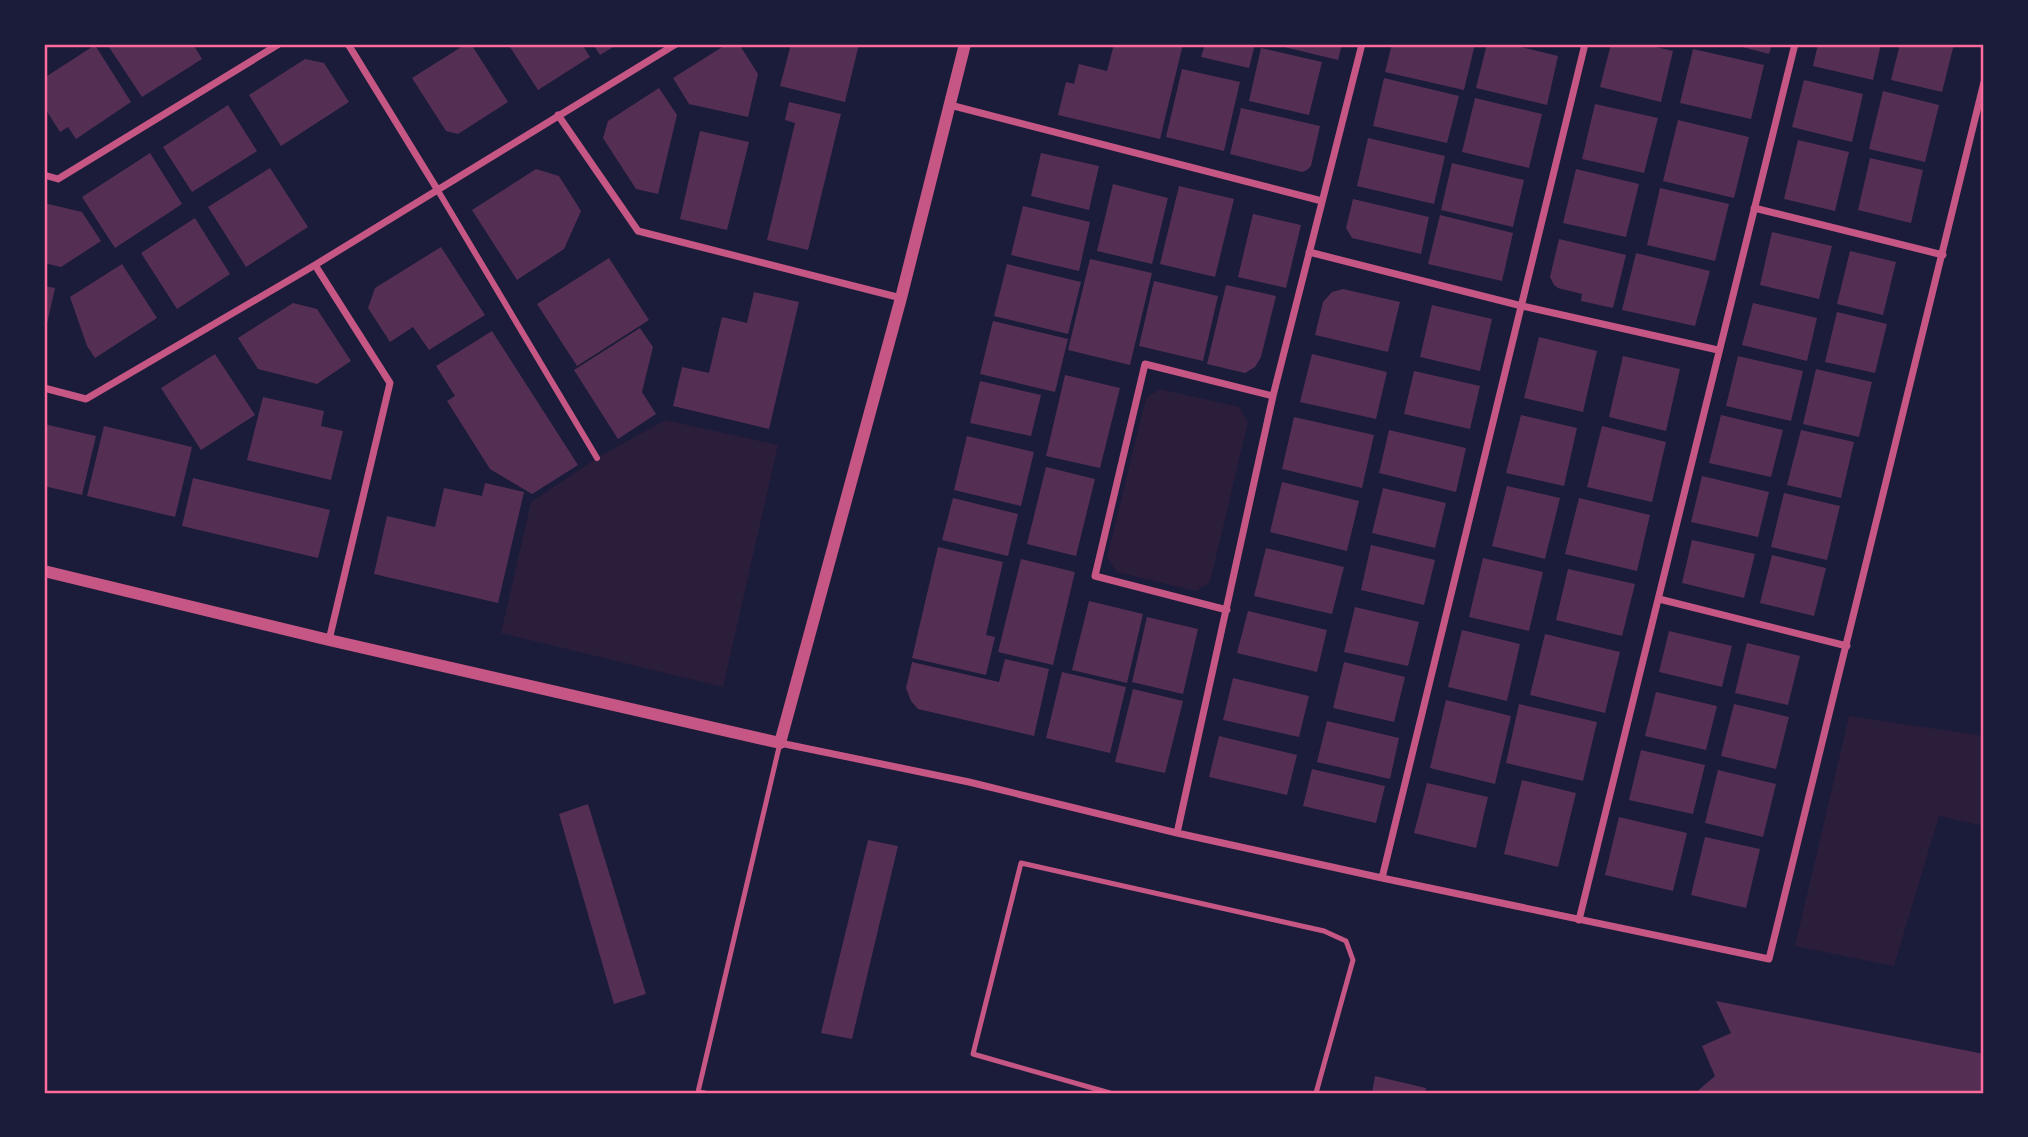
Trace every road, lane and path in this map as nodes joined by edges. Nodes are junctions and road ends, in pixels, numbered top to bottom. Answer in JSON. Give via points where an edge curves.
{"nodes":[{"id":1,"x":279,"y":44,"type":"edge"},
{"id":2,"x":348,"y":44,"type":"edge"},
{"id":3,"x":676,"y":44,"type":"edge"},
{"id":4,"x":965,"y":44,"type":"edge"},
{"id":5,"x":1362,"y":44,"type":"edge"},
{"id":6,"x":1585,"y":44,"type":"edge"},
{"id":7,"x":1795,"y":44,"type":"edge"},
{"id":8,"x":1984,"y":82,"type":"edge"},
{"id":9,"x":950,"y":105,"type":"junction"},
{"id":10,"x":558,"y":115,"type":"junction"},
{"id":11,"x":44,"y":175,"type":"edge"},
{"id":12,"x":437,"y":189,"type":"junction"},
{"id":13,"x":1322,"y":201,"type":"junction"},
{"id":14,"x":1754,"y":208,"type":"junction"},
{"id":15,"x":1308,"y":252,"type":"junction"},
{"id":16,"x":1942,"y":255,"type":"junction"},
{"id":17,"x":315,"y":265,"type":"junction"},
{"id":18,"x":901,"y":298,"type":"junction"},
{"id":19,"x":1522,"y":306,"type":"junction"},
{"id":20,"x":1718,"y":350,"type":"junction"},
{"id":21,"x":44,"y":388,"type":"edge"},
{"id":22,"x":1273,"y":396,"type":"junction"},
{"id":23,"x":597,"y":458,"type":"dead end"},
{"id":24,"x":44,"y":571,"type":"edge"},
{"id":25,"x":1659,"y":599,"type":"junction"},
{"id":26,"x":1227,"y":610,"type":"junction"},
{"id":27,"x":329,"y":640,"type":"junction"},
{"id":28,"x":1847,"y":646,"type":"junction"},
{"id":29,"x":780,"y":743,"type":"junction"},
{"id":30,"x":1177,"y":833,"type":"junction"},
{"id":31,"x":1382,"y":878,"type":"junction"},
{"id":32,"x":1579,"y":920,"type":"junction"},
{"id":33,"x":700,"y":1093,"type":"edge"},
{"id":34,"x":1110,"y":1093,"type":"edge"},
{"id":35,"x":1316,"y":1093,"type":"edge"}],
"edges":[{"from":1,"to":11,"type":"street","via":[[58,179]]},
{"from":2,"to":12,"type":"street"},
{"from":3,"to":10,"type":"street"},
{"from":4,"to":9,"type":"street"},
{"from":5,"to":13,"type":"street"},
{"from":6,"to":19,"type":"street"},
{"from":7,"to":14,"type":"street"},
{"from":8,"to":16,"type":"street"},
{"from":9,"to":13,"type":"street"},
{"from":9,"to":18,"type":"street"},
{"from":10,"to":12,"type":"street"},
{"from":10,"to":18,"type":"street","via":[[638,231]]},
{"from":12,"to":17,"type":"street"},
{"from":12,"to":23,"type":"street"},
{"from":13,"to":15,"type":"street"},
{"from":14,"to":16,"type":"street"},
{"from":14,"to":20,"type":"street"},
{"from":15,"to":19,"type":"street"},
{"from":15,"to":22,"type":"street"},
{"from":16,"to":28,"type":"street"},
{"from":17,"to":21,"type":"street","via":[[86,399]]},
{"from":17,"to":27,"type":"street","via":[[390,383]]},
{"from":18,"to":29,"type":"street"},
{"from":19,"to":20,"type":"street"},
{"from":19,"to":31,"type":"street"},
{"from":20,"to":25,"type":"street"},
{"from":22,"to":26,"type":"street"},
{"from":22,"to":26,"type":"street","via":[[1145,364],[1095,576]]},
{"from":24,"to":27,"type":"street"},
{"from":25,"to":28,"type":"street"},
{"from":25,"to":32,"type":"street"},
{"from":26,"to":30,"type":"street"},
{"from":27,"to":29,"type":"street"},
{"from":28,"to":32,"type":"street","via":[[1769,959]]},
{"from":29,"to":30,"type":"street","via":[[969,782]]},
{"from":29,"to":33,"type":"lane"},
{"from":30,"to":31,"type":"street"},
{"from":31,"to":32,"type":"street"},
{"from":34,"to":35,"type":"lane","via":[[973,1054],[1021,863],[1324,931],[1346,941],[1353,960]]}]}
